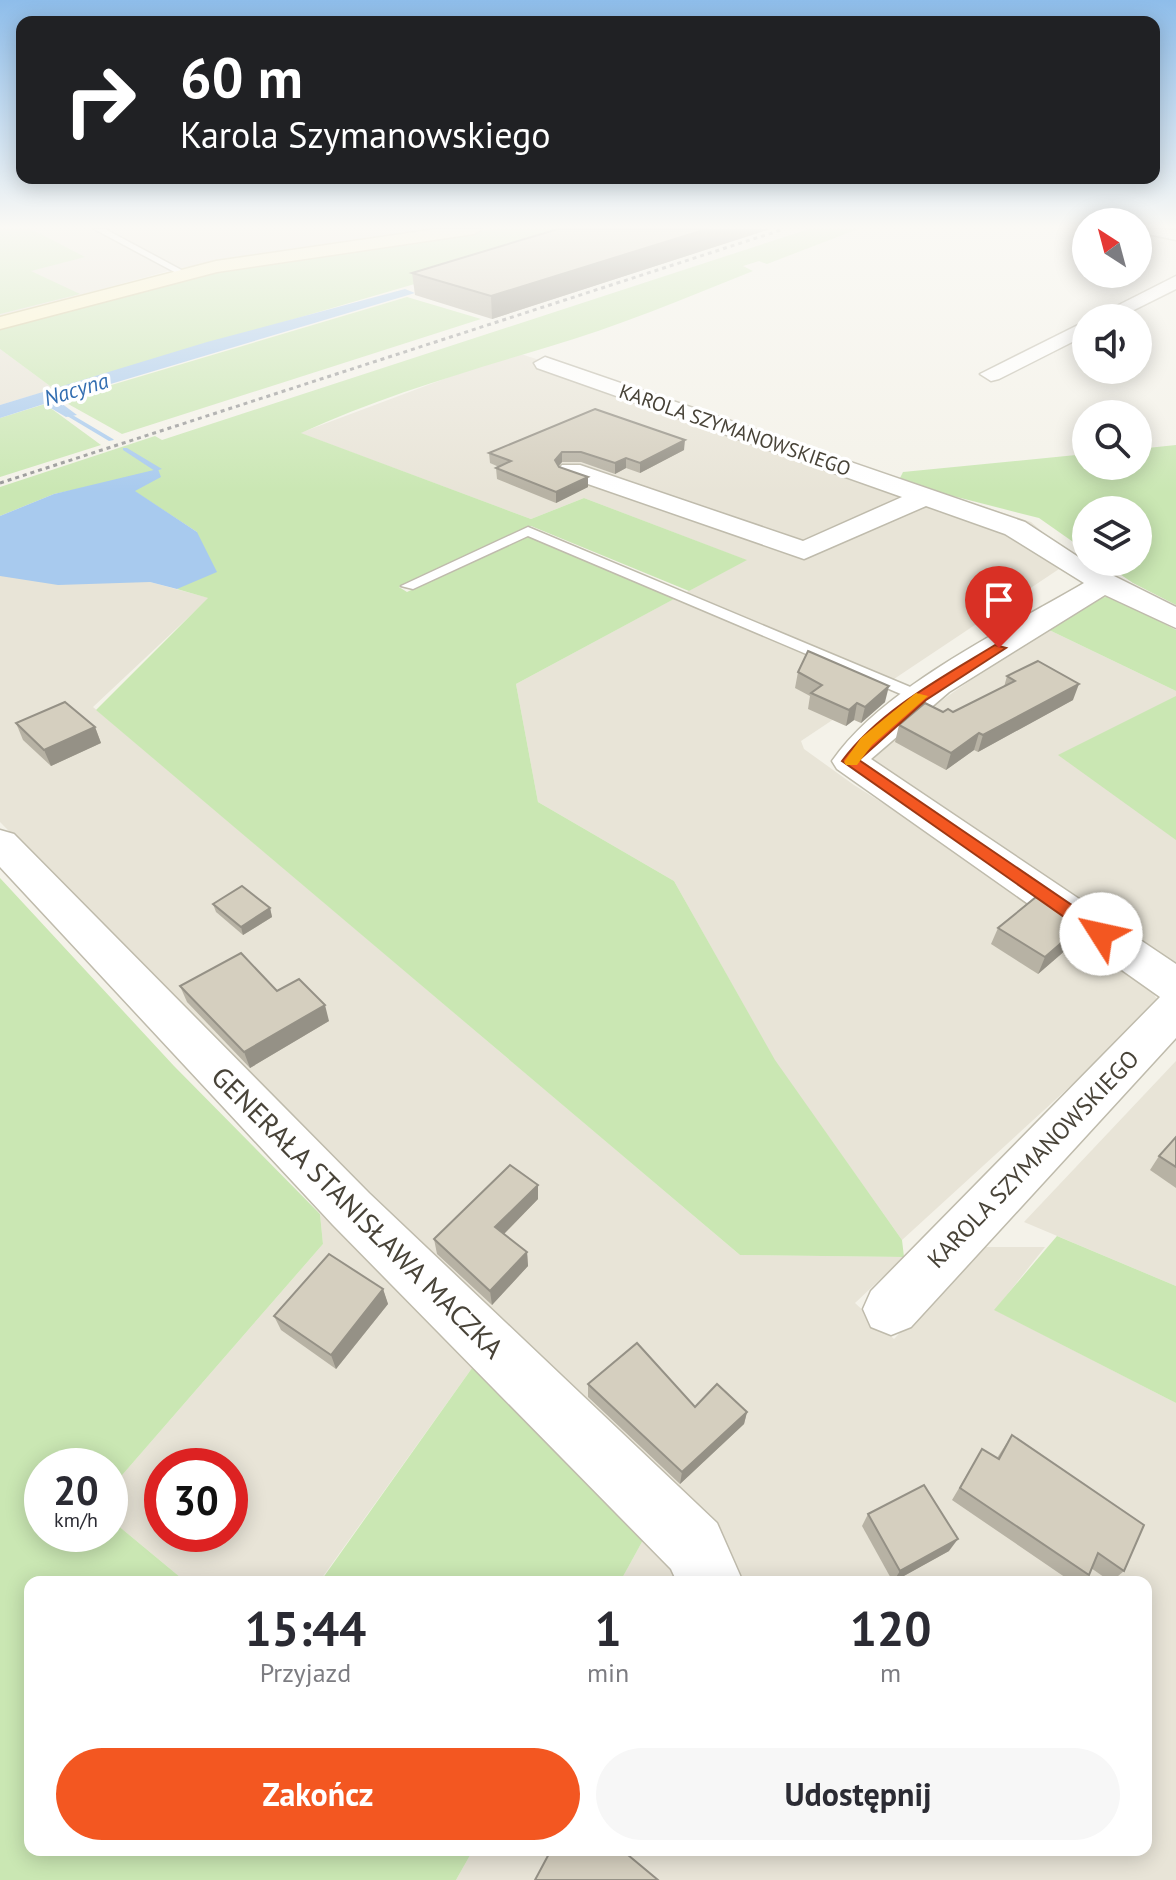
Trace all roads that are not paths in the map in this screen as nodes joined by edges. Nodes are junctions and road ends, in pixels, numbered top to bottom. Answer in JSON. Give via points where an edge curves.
{"nodes":[{"id":1,"x":24,"y":317,"type":"edge"},
{"id":2,"x":0,"y":323,"type":"edge"},
{"id":3,"x":1072,"y":334,"type":"edge"},
{"id":4,"x":545,"y":363,"type":"dead end"},
{"id":5,"x":991,"y":374,"type":"dead end"},
{"id":6,"x":571,"y":470,"type":"edge"},
{"id":7,"x":924,"y":497,"type":"junction"},
{"id":8,"x":1104,"y":583,"type":"junction"},
{"id":9,"x":408,"y":586,"type":"dead end"},
{"id":10,"x":1176,"y":619,"type":"edge"},
{"id":11,"x":921,"y":697,"type":"junction"},
{"id":12,"x":0,"y":843,"type":"edge"},
{"id":13,"x":1176,"y":986,"type":"edge"},
{"id":14,"x":1176,"y":1009,"type":"edge"},
{"id":15,"x":891,"y":1309,"type":"dead end"},
{"id":16,"x":707,"y":1576,"type":"edge"}],
"edges":[{"from":1,"to":2,"type":"street"},
{"from":3,"to":5,"type":"street"},
{"from":4,"to":7,"type":"street","name":"KAROLA SZYMANOWSKIEGO"},
{"from":6,"to":7,"type":"street","via":[[804,551]]},
{"from":7,"to":8,"type":"street","name":"KAROLA SZYMANOWSKIEGO","via":[[1015,528]]},
{"from":8,"to":10,"type":"street","name":"KAROLA SZYMANOWSKIEGO"},
{"from":8,"to":11,"type":"street"},
{"from":9,"to":11,"type":"lane","via":[[528,531]]},
{"from":11,"to":13,"type":"street","via":[[850,761]]},
{"from":12,"to":16,"type":"street","name":"GENERAŁA STANISŁAWA MACZKA","via":[[351,1209],[694,1546]]},
{"from":14,"to":15,"type":"street","name":"KAROLA SZYMANOWSKIEGO"}]}
